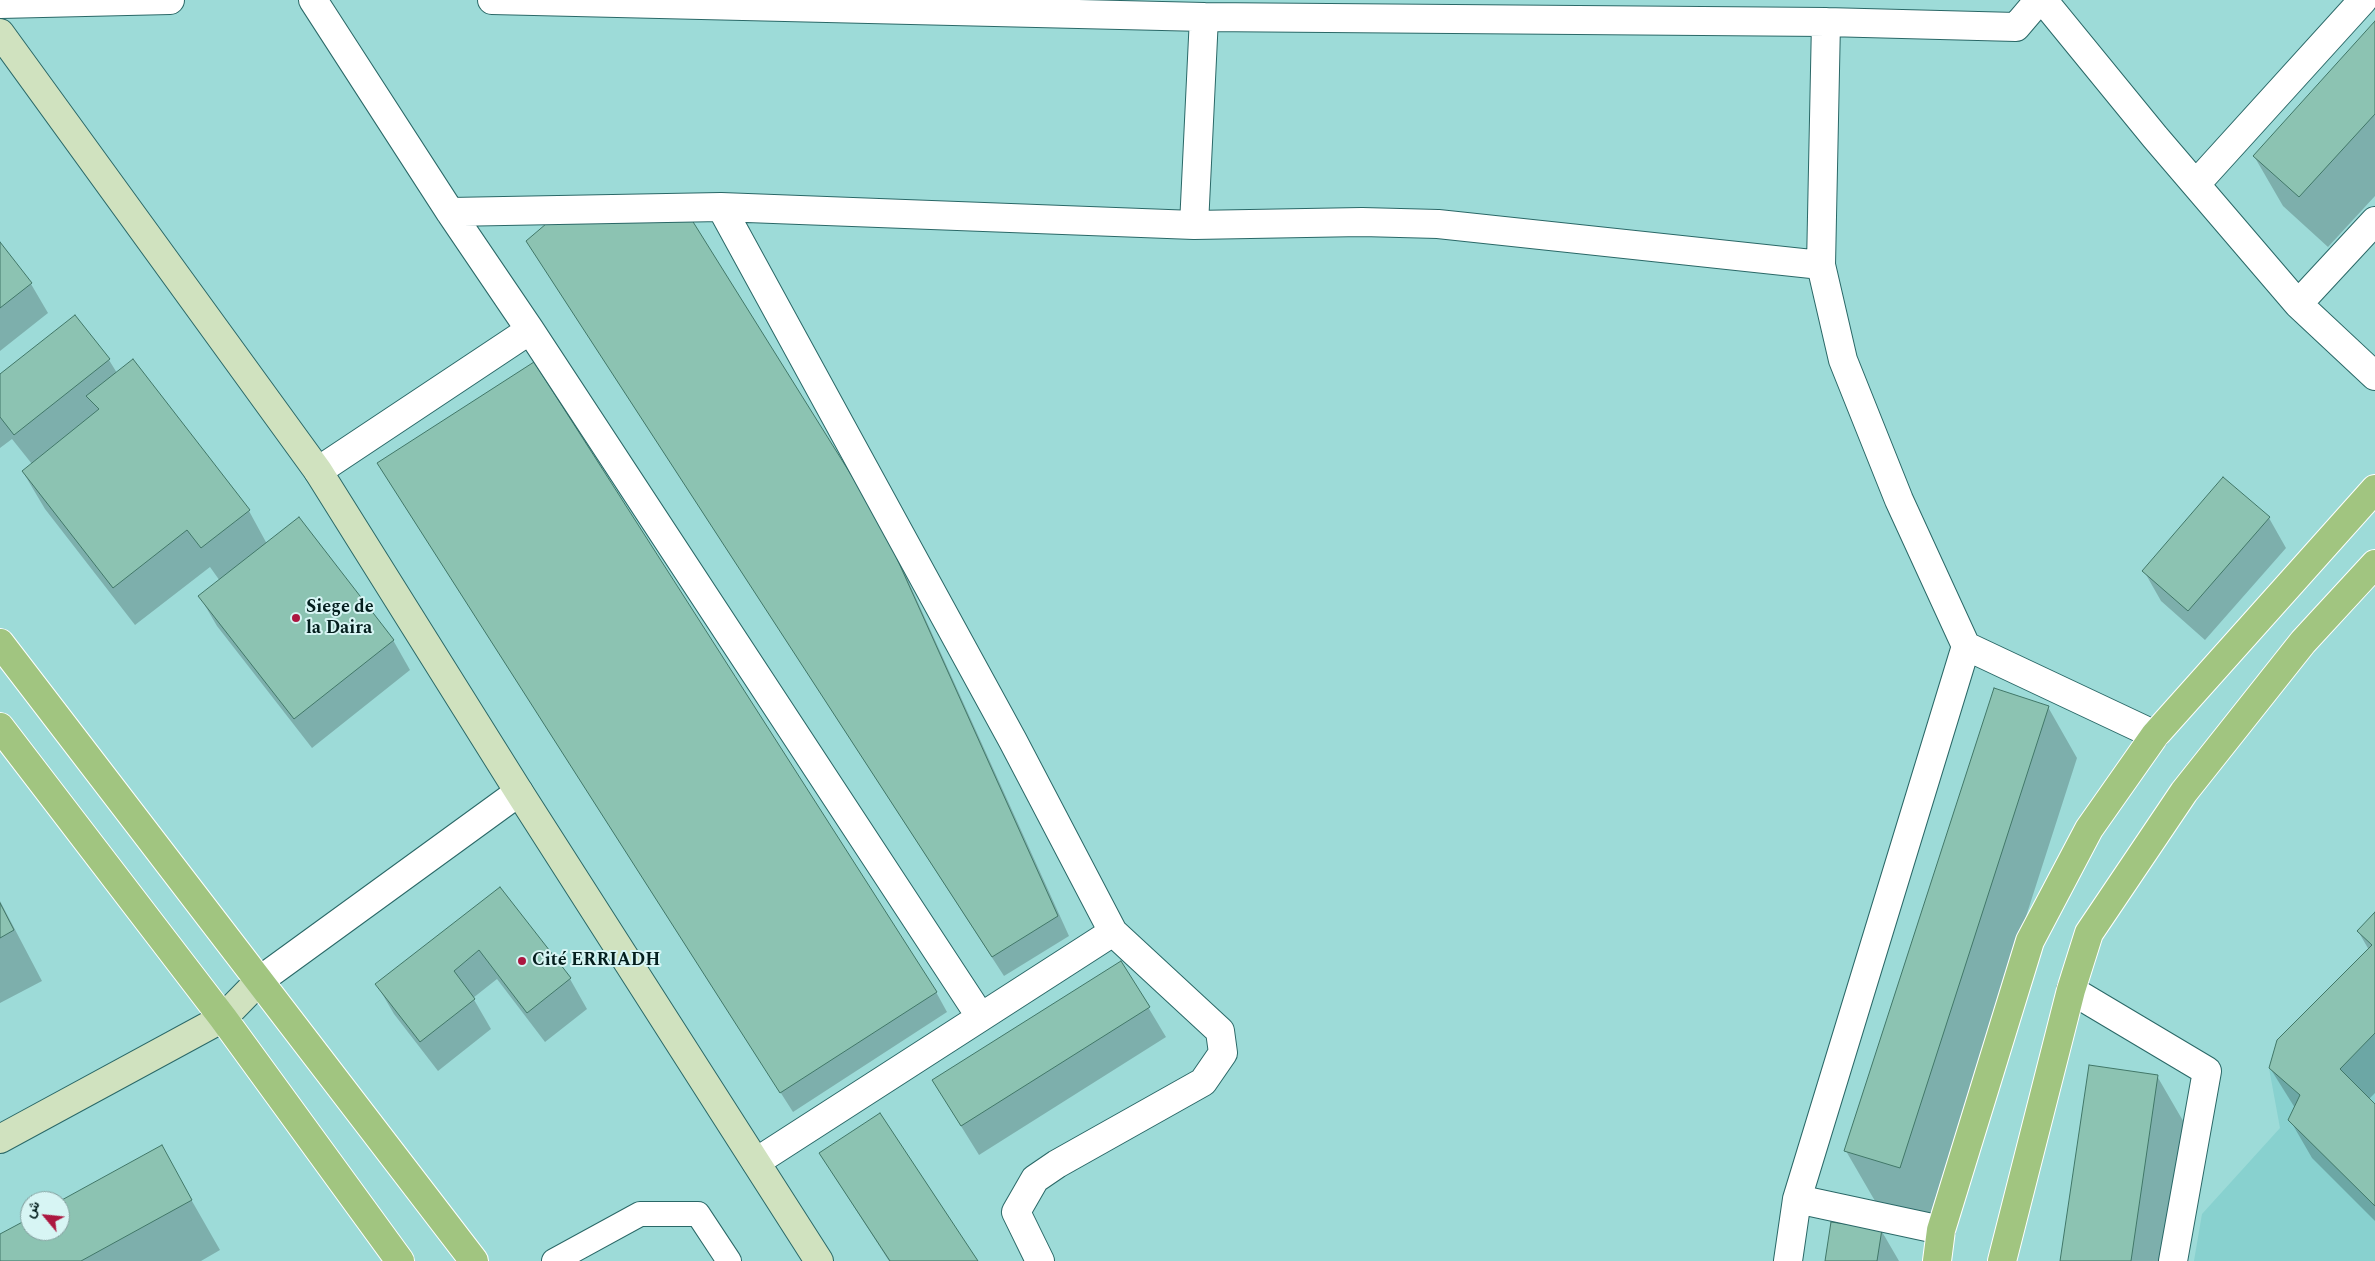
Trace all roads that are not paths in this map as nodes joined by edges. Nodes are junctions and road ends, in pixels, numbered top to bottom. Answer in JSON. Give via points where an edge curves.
{"nodes":[{"id":1,"x":170,"y":0,"type":"edge"},
{"id":2,"x":313,"y":0,"type":"edge"},
{"id":3,"x":492,"y":0,"type":"edge"},
{"id":4,"x":2041,"y":0,"type":"edge"},
{"id":5,"x":2364,"y":0,"type":"edge"},
{"id":6,"x":635,"y":1,"type":"edge"},
{"id":7,"x":0,"y":4,"type":"edge"},
{"id":8,"x":1204,"y":17,"type":"junction"},
{"id":9,"x":1826,"y":22,"type":"junction"},
{"id":10,"x":0,"y":33,"type":"edge"},
{"id":11,"x":2196,"y":184,"type":"junction"},
{"id":12,"x":721,"y":207,"type":"junction"},
{"id":13,"x":450,"y":212,"type":"junction"},
{"id":14,"x":2375,"y":222,"type":"edge"},
{"id":15,"x":1194,"y":225,"type":"junction"},
{"id":16,"x":1821,"y":265,"type":"junction"},
{"id":17,"x":2298,"y":304,"type":"junction"},
{"id":18,"x":530,"y":330,"type":"junction"},
{"id":19,"x":2375,"y":376,"type":"edge"},
{"id":20,"x":318,"y":471,"type":"junction"},
{"id":21,"x":2375,"y":489,"type":"edge"},
{"id":22,"x":2375,"y":564,"type":"edge"},
{"id":23,"x":0,"y":643,"type":"edge"},
{"id":24,"x":1966,"y":646,"type":"junction"},
{"id":25,"x":0,"y":727,"type":"edge"},
{"id":26,"x":2155,"y":735,"type":"junction"},
{"id":27,"x":519,"y":792,"type":"junction"},
{"id":28,"x":1113,"y":932,"type":"junction"},
{"id":29,"x":259,"y":981,"type":"junction"},
{"id":30,"x":2071,"y":990,"type":"junction"},
{"id":31,"x":980,"y":1016,"type":"junction"},
{"id":32,"x":223,"y":1018,"type":"junction"},
{"id":33,"x":0,"y":1139,"type":"edge"},
{"id":34,"x":756,"y":1162,"type":"junction"},
{"id":35,"x":1797,"y":1199,"type":"junction"},
{"id":36,"x":1942,"y":1230,"type":"junction"},
{"id":37,"x":400,"y":1261,"type":"edge"},
{"id":38,"x":474,"y":1261,"type":"edge"},
{"id":39,"x":554,"y":1261,"type":"edge"},
{"id":40,"x":729,"y":1261,"type":"edge"},
{"id":41,"x":819,"y":1261,"type":"edge"},
{"id":42,"x":1040,"y":1261,"type":"edge"},
{"id":43,"x":1788,"y":1261,"type":"edge"},
{"id":44,"x":1937,"y":1261,"type":"edge"},
{"id":45,"x":2002,"y":1261,"type":"edge"},
{"id":46,"x":2173,"y":1261,"type":"edge"}],
"edges":[{"from":1,"to":7,"type":"street"},
{"from":2,"to":13,"type":"street"},
{"from":3,"to":6,"type":"street"},
{"from":4,"to":9,"type":"street","via":[[2016,27]]},
{"from":4,"to":11,"type":"street"},
{"from":5,"to":11,"type":"street"},
{"from":6,"to":8,"type":"street"},
{"from":8,"to":9,"type":"street"},
{"from":8,"to":15,"type":"street"},
{"from":9,"to":16,"type":"street"},
{"from":10,"to":20,"type":"street"},
{"from":11,"to":17,"type":"street"},
{"from":12,"to":13,"type":"street"},
{"from":12,"to":15,"type":"street"},
{"from":12,"to":28,"type":"street","via":[[1013,741]]},
{"from":13,"to":18,"type":"street"},
{"from":14,"to":17,"type":"street"},
{"from":15,"to":16,"type":"street","via":[[1438,224]]},
{"from":16,"to":24,"type":"street","via":[[1847,369],[1899,500]]},
{"from":17,"to":19,"type":"street"},
{"from":18,"to":20,"type":"street"},
{"from":18,"to":31,"type":"street"},
{"from":20,"to":27,"type":"street"},
{"from":21,"to":26,"type":"main road"},
{"from":22,"to":30,"type":"main road","via":[[2303,642],[2184,792],[2089,933]]},
{"from":23,"to":29,"type":"main road"},
{"from":24,"to":26,"type":"street"},
{"from":24,"to":35,"type":"street"},
{"from":25,"to":32,"type":"main road"},
{"from":26,"to":36,"type":"main road","via":[[2089,829],[2030,941]]},
{"from":27,"to":29,"type":"street"},
{"from":27,"to":34,"type":"street"},
{"from":28,"to":31,"type":"street"},
{"from":28,"to":42,"type":"street","via":[[1220,1031],[1223,1053],[1203,1082],[1035,1179],[1016,1212]]},
{"from":29,"to":32,"type":"street"},
{"from":29,"to":38,"type":"main road"},
{"from":30,"to":45,"type":"main road"},
{"from":30,"to":46,"type":"street","via":[[2207,1071]]},
{"from":31,"to":34,"type":"street"},
{"from":32,"to":33,"type":"street"},
{"from":32,"to":37,"type":"main road"},
{"from":34,"to":41,"type":"street"},
{"from":35,"to":36,"type":"street"},
{"from":35,"to":43,"type":"street"},
{"from":36,"to":44,"type":"main road"},
{"from":39,"to":40,"type":"lane","via":[[640,1214],[698,1214]]}]}
